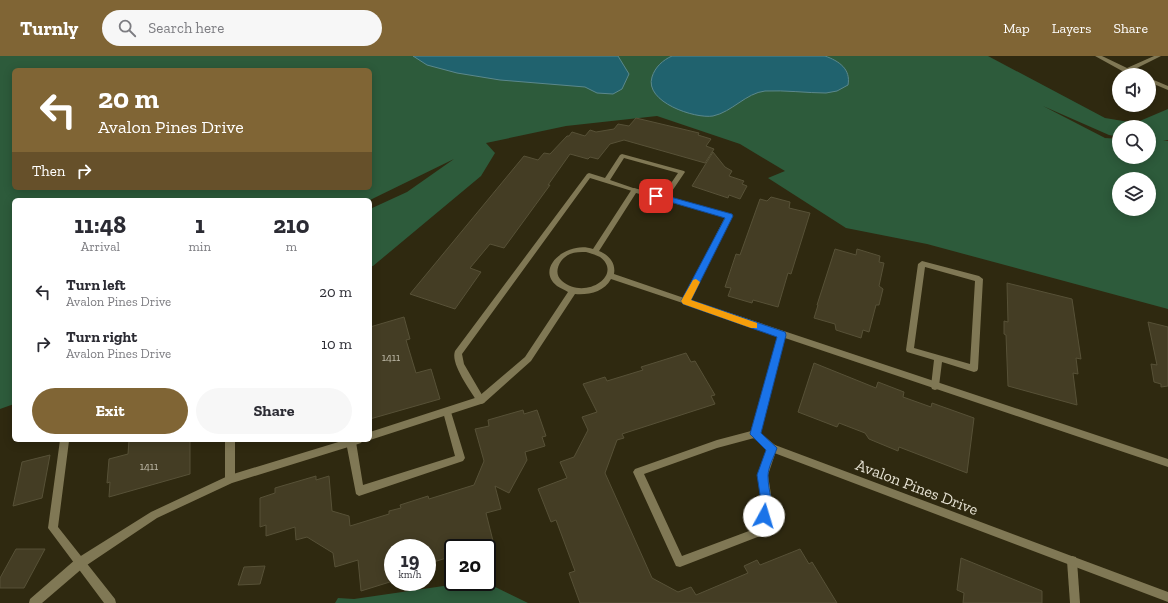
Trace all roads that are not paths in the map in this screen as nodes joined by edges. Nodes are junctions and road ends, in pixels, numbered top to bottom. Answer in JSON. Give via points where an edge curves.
{"nodes":[{"id":1,"x":1098,"y":56,"type":"edge"},
{"id":2,"x":1158,"y":56,"type":"edge"},
{"id":3,"x":1120,"y":68,"type":"edge"},
{"id":4,"x":1132,"y":68,"type":"edge"},
{"id":5,"x":1156,"y":83,"type":"edge"},
{"id":6,"x":1168,"y":88,"type":"edge"},
{"id":7,"x":606,"y":181,"type":"junction"},
{"id":8,"x":634,"y":190,"type":"junction"},
{"id":9,"x":664,"y":198,"type":"junction"},
{"id":10,"x":595,"y":251,"type":"junction"},
{"id":11,"x":611,"y":276,"type":"junction"},
{"id":12,"x":574,"y":291,"type":"junction"},
{"id":13,"x":686,"y":301,"type":"junction"},
{"id":14,"x":782,"y":335,"type":"junction"},
{"id":15,"x":938,"y":358,"type":"junction"},
{"id":16,"x":935,"y":386,"type":"junction"},
{"id":17,"x":481,"y":400,"type":"junction"},
{"id":18,"x":447,"y":412,"type":"junction"},
{"id":19,"x":755,"y":434,"type":"junction"},
{"id":20,"x":372,"y":435,"type":"edge"},
{"id":21,"x":64,"y":442,"type":"edge"},
{"id":22,"x":230,"y":442,"type":"edge"},
{"id":23,"x":347,"y":442,"type":"edge"},
{"id":24,"x":354,"y":442,"type":"edge"},
{"id":25,"x":334,"y":444,"type":"edge"},
{"id":26,"x":772,"y":448,"type":"junction"},
{"id":27,"x":1168,"y":463,"type":"edge"},
{"id":28,"x":230,"y":479,"type":"junction"},
{"id":29,"x":1072,"y":561,"type":"junction"},
{"id":30,"x":80,"y":563,"type":"junction"},
{"id":31,"x":1168,"y":597,"type":"edge"},
{"id":32,"x":34,"y":603,"type":"edge"},
{"id":33,"x":111,"y":603,"type":"edge"},
{"id":34,"x":1075,"y":603,"type":"edge"}],
"edges":[{"from":1,"to":3,"type":"street"},
{"from":2,"to":4,"type":"street"},
{"from":5,"to":6,"type":"street"},
{"from":7,"to":8,"type":"street"},
{"from":7,"to":9,"type":"street","via":[[622,156],[682,172]]},
{"from":7,"to":17,"type":"street","via":[[589,175],[458,352],[460,365]]},
{"from":8,"to":9,"type":"street"},
{"from":8,"to":10,"type":"street"},
{"from":9,"to":13,"type":"street","via":[[729,216]]},
{"from":10,"to":11,"type":"street","via":[[602,254],[611,264]]},
{"from":10,"to":12,"type":"street","via":[[572,251],[561,256],[556,262],[554,276],[558,282]]},
{"from":11,"to":12,"type":"street","via":[[607,282],[592,291]]},
{"from":11,"to":13,"type":"street"},
{"from":12,"to":17,"type":"street","via":[[528,359]]},
{"from":13,"to":14,"type":"street"},
{"from":14,"to":16,"type":"street"},
{"from":14,"to":19,"type":"street"},
{"from":15,"to":15,"type":"street","via":[[974,369],[979,279],[922,264],[910,350]]},
{"from":15,"to":16,"type":"street"},
{"from":16,"to":27,"type":"street"},
{"from":17,"to":18,"type":"street"},
{"from":18,"to":20,"type":"street"},
{"from":18,"to":24,"type":"street","via":[[460,458],[358,491]]},
{"from":19,"to":26,"type":"street","name":"Avalon Pines Drive"},
{"from":19,"to":26,"type":"street","via":[[717,444],[638,472],[680,562],[761,531],[767,501],[763,475]]},
{"from":21,"to":30,"type":"street","via":[[54,528]]},
{"from":22,"to":28,"type":"street"},
{"from":23,"to":25,"type":"street"},
{"from":25,"to":28,"type":"street"},
{"from":26,"to":29,"type":"street","name":"Avalon Pines Drive"},
{"from":28,"to":30,"type":"street","via":[[154,515]]},
{"from":29,"to":31,"type":"street","name":"Avalon Pines Drive"},
{"from":29,"to":34,"type":"street"},
{"from":30,"to":32,"type":"street"},
{"from":30,"to":33,"type":"street"}]}
